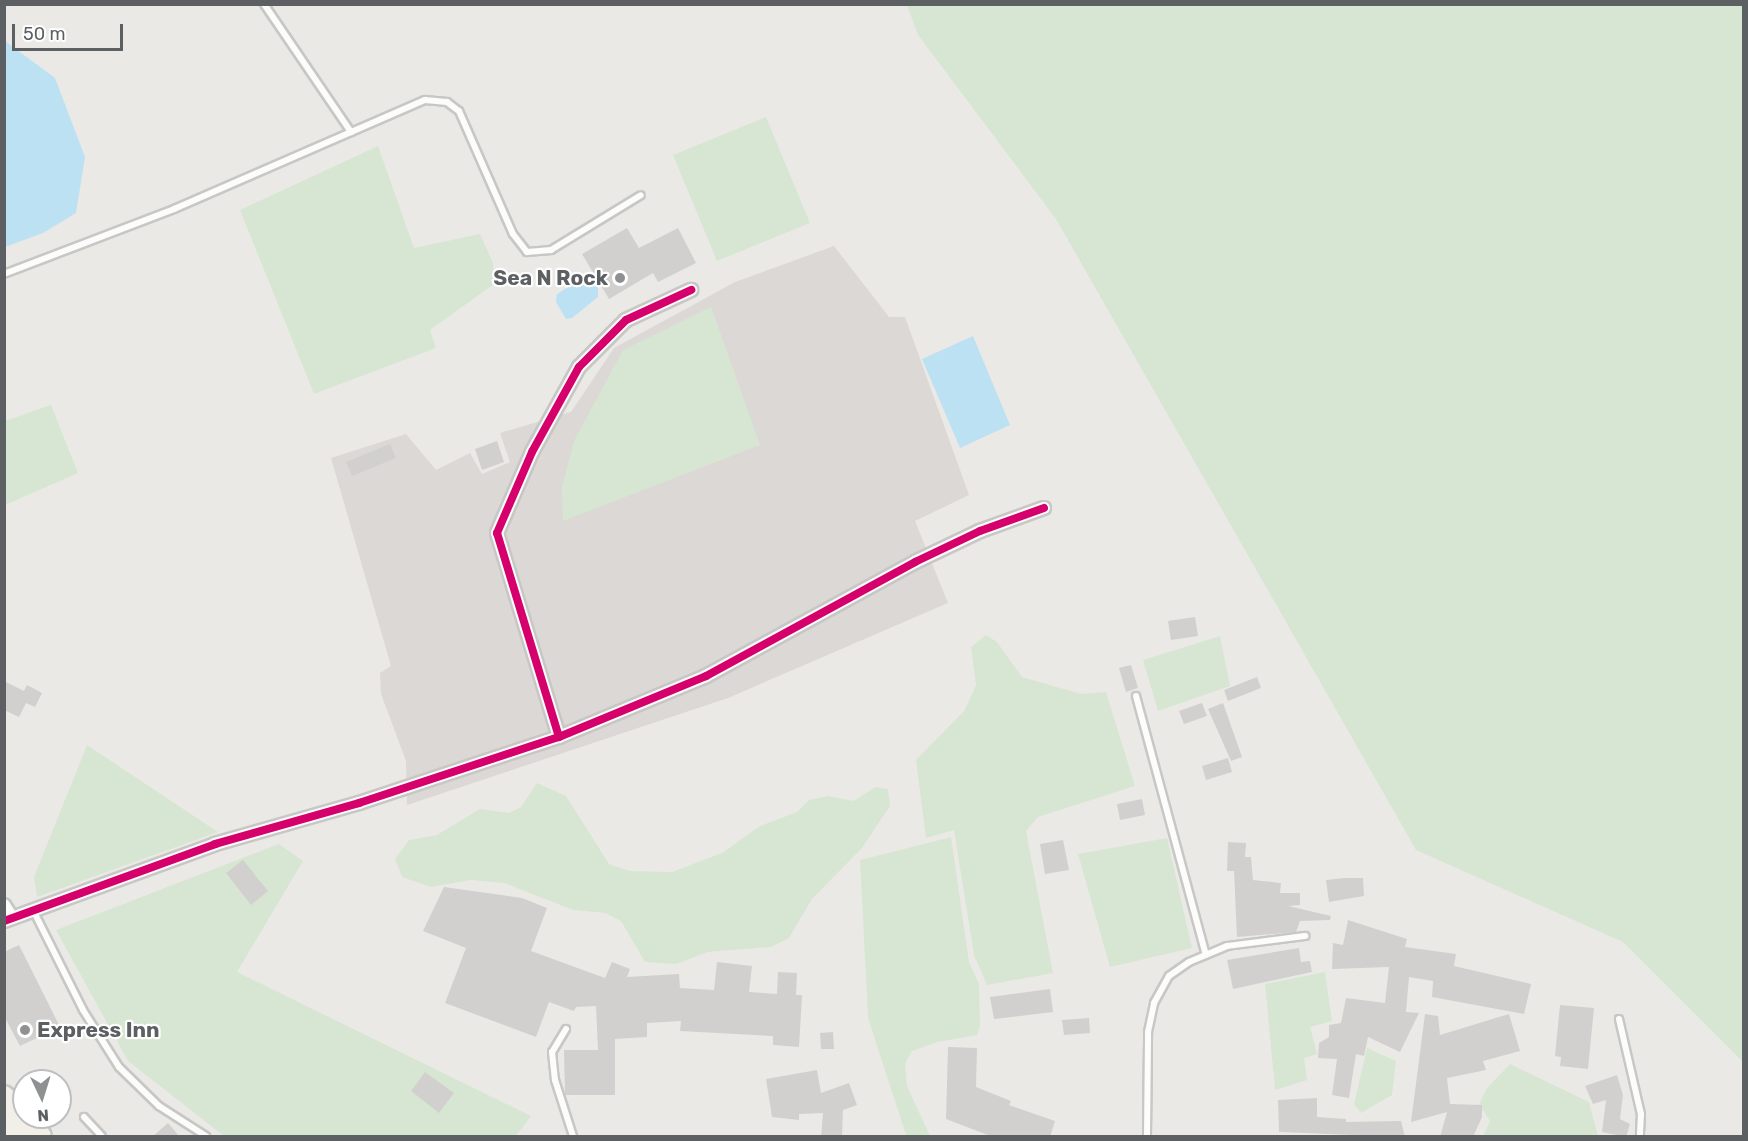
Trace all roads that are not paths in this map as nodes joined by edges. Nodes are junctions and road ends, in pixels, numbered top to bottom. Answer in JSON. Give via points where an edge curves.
{"nodes":[{"id":1,"x":264,"y":4,"type":"edge"},
{"id":2,"x":351,"y":132,"type":"junction"},
{"id":3,"x":641,"y":195,"type":"dead end"},
{"id":4,"x":4,"y":274,"type":"edge"},
{"id":5,"x":691,"y":290,"type":"dead end"},
{"id":6,"x":1044,"y":508,"type":"dead end"},
{"id":7,"x":1136,"y":696,"type":"dead end"},
{"id":8,"x":559,"y":737,"type":"junction"},
{"id":9,"x":4,"y":905,"type":"edge"},
{"id":10,"x":33,"y":909,"type":"junction"},
{"id":11,"x":8,"y":919,"type":"edge"},
{"id":12,"x":1305,"y":936,"type":"dead end"},
{"id":13,"x":1206,"y":955,"type":"junction"},
{"id":14,"x":1619,"y":1019,"type":"dead end"},
{"id":15,"x":566,"y":1029,"type":"dead end"},
{"id":16,"x":4,"y":1095,"type":"edge"},
{"id":17,"x":84,"y":1117,"type":"dead end"},
{"id":18,"x":4,"y":1120,"type":"edge"},
{"id":19,"x":20,"y":1137,"type":"edge"},
{"id":20,"x":41,"y":1137,"type":"edge"},
{"id":21,"x":102,"y":1137,"type":"edge"},
{"id":22,"x":206,"y":1137,"type":"edge"},
{"id":23,"x":573,"y":1137,"type":"edge"},
{"id":24,"x":1147,"y":1137,"type":"edge"},
{"id":25,"x":1640,"y":1137,"type":"edge"}],
"edges":[{"from":1,"to":2,"type":"lane"},
{"from":2,"to":3,"type":"lane","via":[[413,103],[447,102],[459,111],[513,234],[527,252],[551,250]]},
{"from":2,"to":4,"type":"lane","via":[[174,209]]},
{"from":5,"to":8,"type":"street","via":[[626,320],[579,367],[532,452],[497,533]]},
{"from":6,"to":8,"type":"street","via":[[980,531],[915,562],[706,676]]},
{"from":7,"to":13,"type":"lane"},
{"from":8,"to":10,"type":"street","via":[[359,804],[215,844]]},
{"from":9,"to":11,"type":"street"},
{"from":10,"to":11,"type":"street"},
{"from":10,"to":22,"type":"lane","via":[[83,1010],[119,1067],[159,1106]]},
{"from":12,"to":13,"type":"lane","via":[[1227,946]]},
{"from":13,"to":24,"type":"lane","via":[[1169,976],[1154,1003],[1148,1032]]},
{"from":14,"to":25,"type":"lane","via":[[1641,1114]]},
{"from":15,"to":23,"type":"lane","via":[[552,1052],[555,1080]]},
{"from":16,"to":20,"type":"main road"},
{"from":17,"to":21,"type":"lane"},
{"from":18,"to":19,"type":"main road"}]}
